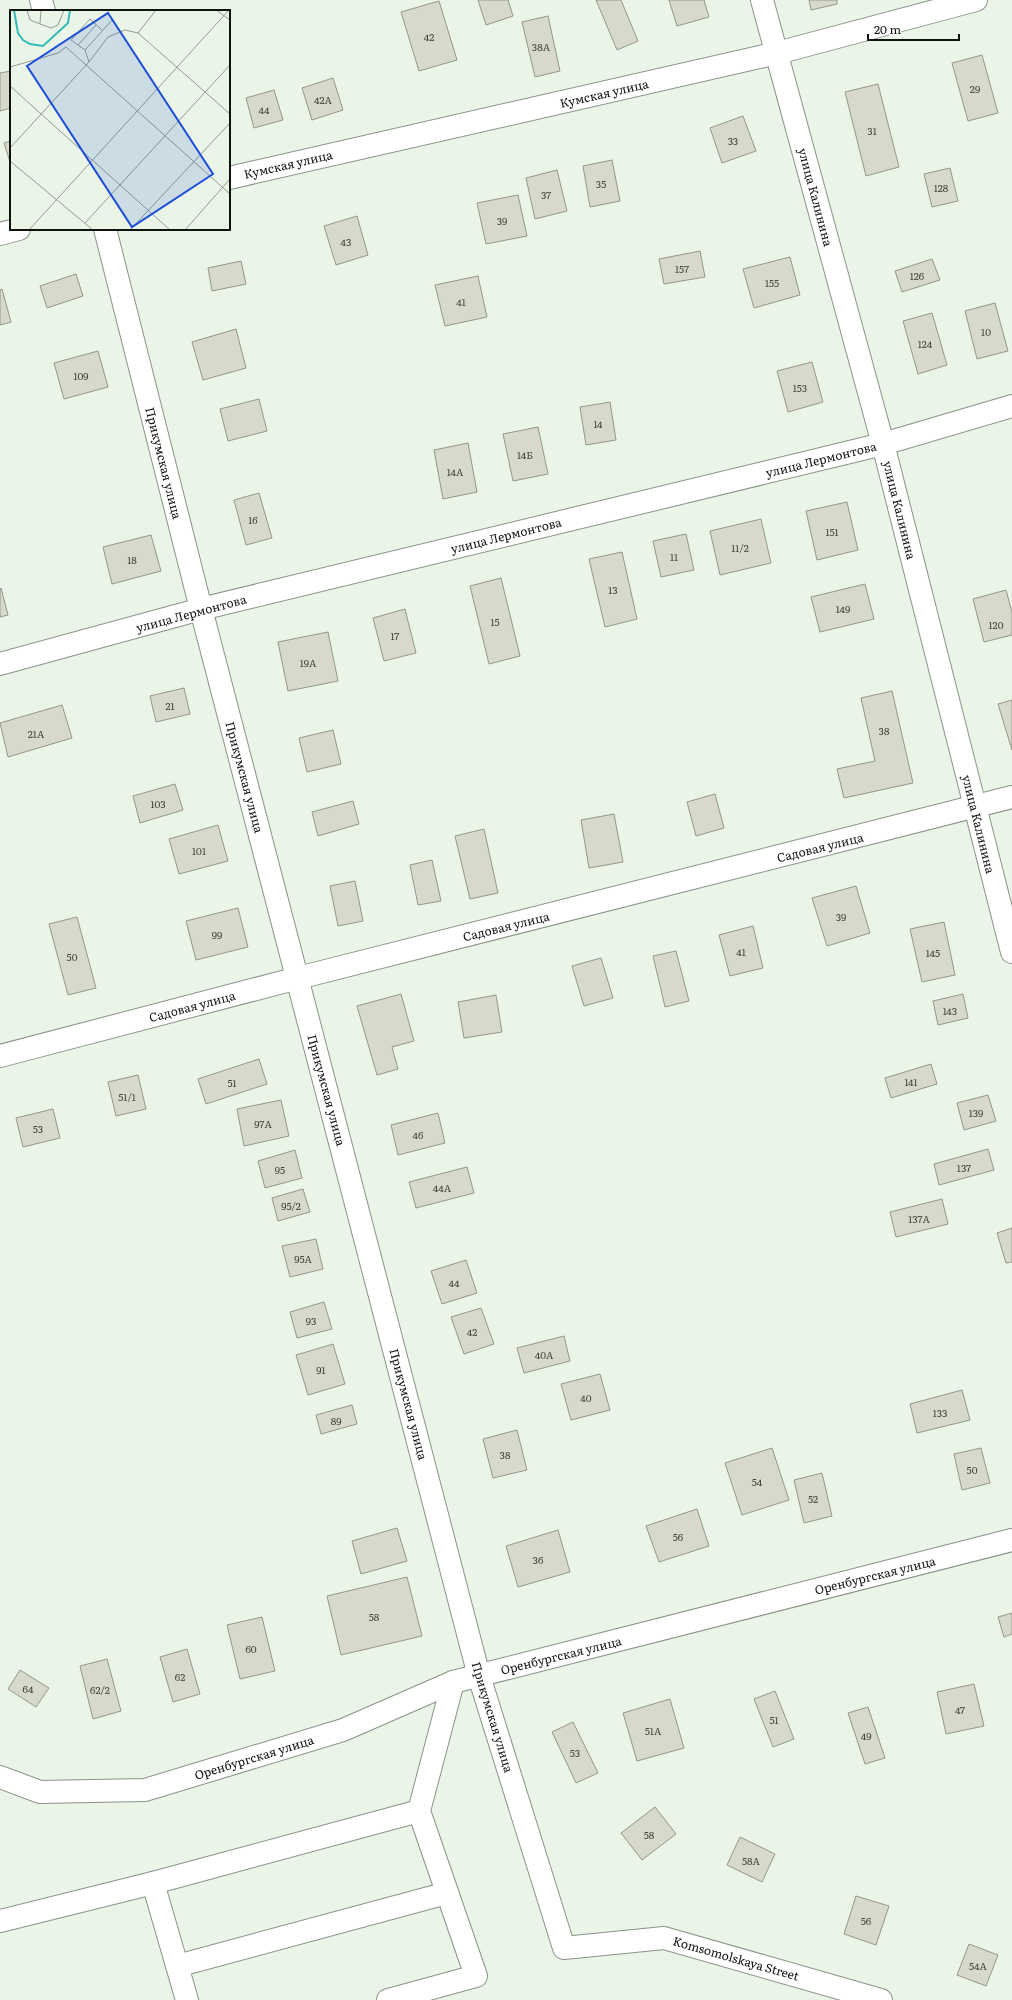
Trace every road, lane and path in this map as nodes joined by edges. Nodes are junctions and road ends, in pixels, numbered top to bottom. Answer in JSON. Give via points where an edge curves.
{"nodes":[{"id":1,"x":41,"y":0,"type":"edge"},
{"id":2,"x":762,"y":0,"type":"edge"},
{"id":3,"x":976,"y":0,"type":"edge"},
{"id":4,"x":44,"y":10,"type":"edge"},
{"id":5,"x":777,"y":53,"type":"junction"},
{"id":6,"x":230,"y":178,"type":"edge"},
{"id":7,"x":15,"y":230,"type":"edge"},
{"id":8,"x":105,"y":230,"type":"edge"},
{"id":9,"x":0,"y":234,"type":"edge"},
{"id":10,"x":1012,"y":406,"type":"edge"},
{"id":11,"x":883,"y":444,"type":"junction"},
{"id":12,"x":201,"y":609,"type":"junction"},
{"id":13,"x":0,"y":664,"type":"edge"},
{"id":14,"x":1012,"y":798,"type":"edge"},
{"id":15,"x":974,"y":808,"type":"junction"},
{"id":16,"x":1012,"y":952,"type":"edge"},
{"id":17,"x":298,"y":978,"type":"junction"},
{"id":18,"x":0,"y":1056,"type":"edge"},
{"id":19,"x":1012,"y":1540,"type":"edge"},
{"id":20,"x":479,"y":1676,"type":"junction"},
{"id":21,"x":453,"y":1682,"type":"junction"},
{"id":22,"x":0,"y":1777,"type":"edge"},
{"id":23,"x":419,"y":1812,"type":"junction"},
{"id":24,"x":153,"y":1883,"type":"junction"},
{"id":25,"x":447,"y":1893,"type":"junction"},
{"id":26,"x":0,"y":1921,"type":"edge"},
{"id":27,"x":564,"y":1948,"type":"joint"},
{"id":28,"x":177,"y":1966,"type":"junction"},
{"id":29,"x":187,"y":2000,"type":"edge"},
{"id":30,"x":388,"y":2000,"type":"edge"},
{"id":31,"x":881,"y":2000,"type":"edge"}],
"edges":[{"from":1,"to":4,"type":"street"},
{"from":2,"to":5,"type":"street","name":"улица Калинина"},
{"from":3,"to":5,"type":"street","name":"Кумская улица"},
{"from":5,"to":6,"type":"street","name":"Кумская улица"},
{"from":5,"to":11,"type":"street","name":"улица Калинина"},
{"from":7,"to":9,"type":"street"},
{"from":8,"to":12,"type":"street","name":"Прикумская улица"},
{"from":10,"to":11,"type":"street","name":"улица Лермонтова"},
{"from":11,"to":12,"type":"street","name":"улица Лермонтова"},
{"from":11,"to":15,"type":"street","name":"улица Калинина"},
{"from":12,"to":13,"type":"street","name":"улица Лермонтова"},
{"from":12,"to":17,"type":"street","name":"Прикумская улица"},
{"from":14,"to":15,"type":"street","name":"Садовая улица"},
{"from":15,"to":16,"type":"street","name":"улица Калинина"},
{"from":15,"to":17,"type":"street","name":"Садовая улица"},
{"from":17,"to":18,"type":"street","name":"Садовая улица"},
{"from":17,"to":20,"type":"street","name":"Прикумская улица"},
{"from":19,"to":20,"type":"street","name":"Оренбургская улица"},
{"from":20,"to":21,"type":"street","name":"Оренбургская улица"},
{"from":20,"to":27,"type":"street","name":"Прикумская улица"},
{"from":21,"to":22,"type":"street","name":"Оренбургская улица","via":[[343,1730],[145,1790],[40,1792]]},
{"from":21,"to":23,"type":"street"},
{"from":23,"to":24,"type":"street"},
{"from":23,"to":25,"type":"street"},
{"from":24,"to":26,"type":"street"},
{"from":24,"to":28,"type":"street"},
{"from":25,"to":28,"type":"street"},
{"from":25,"to":30,"type":"street","via":[[476,1976]]},
{"from":27,"to":31,"type":"street","name":"Komsomolskaya Street","via":[[664,1938]]},
{"from":28,"to":29,"type":"street"}]}
